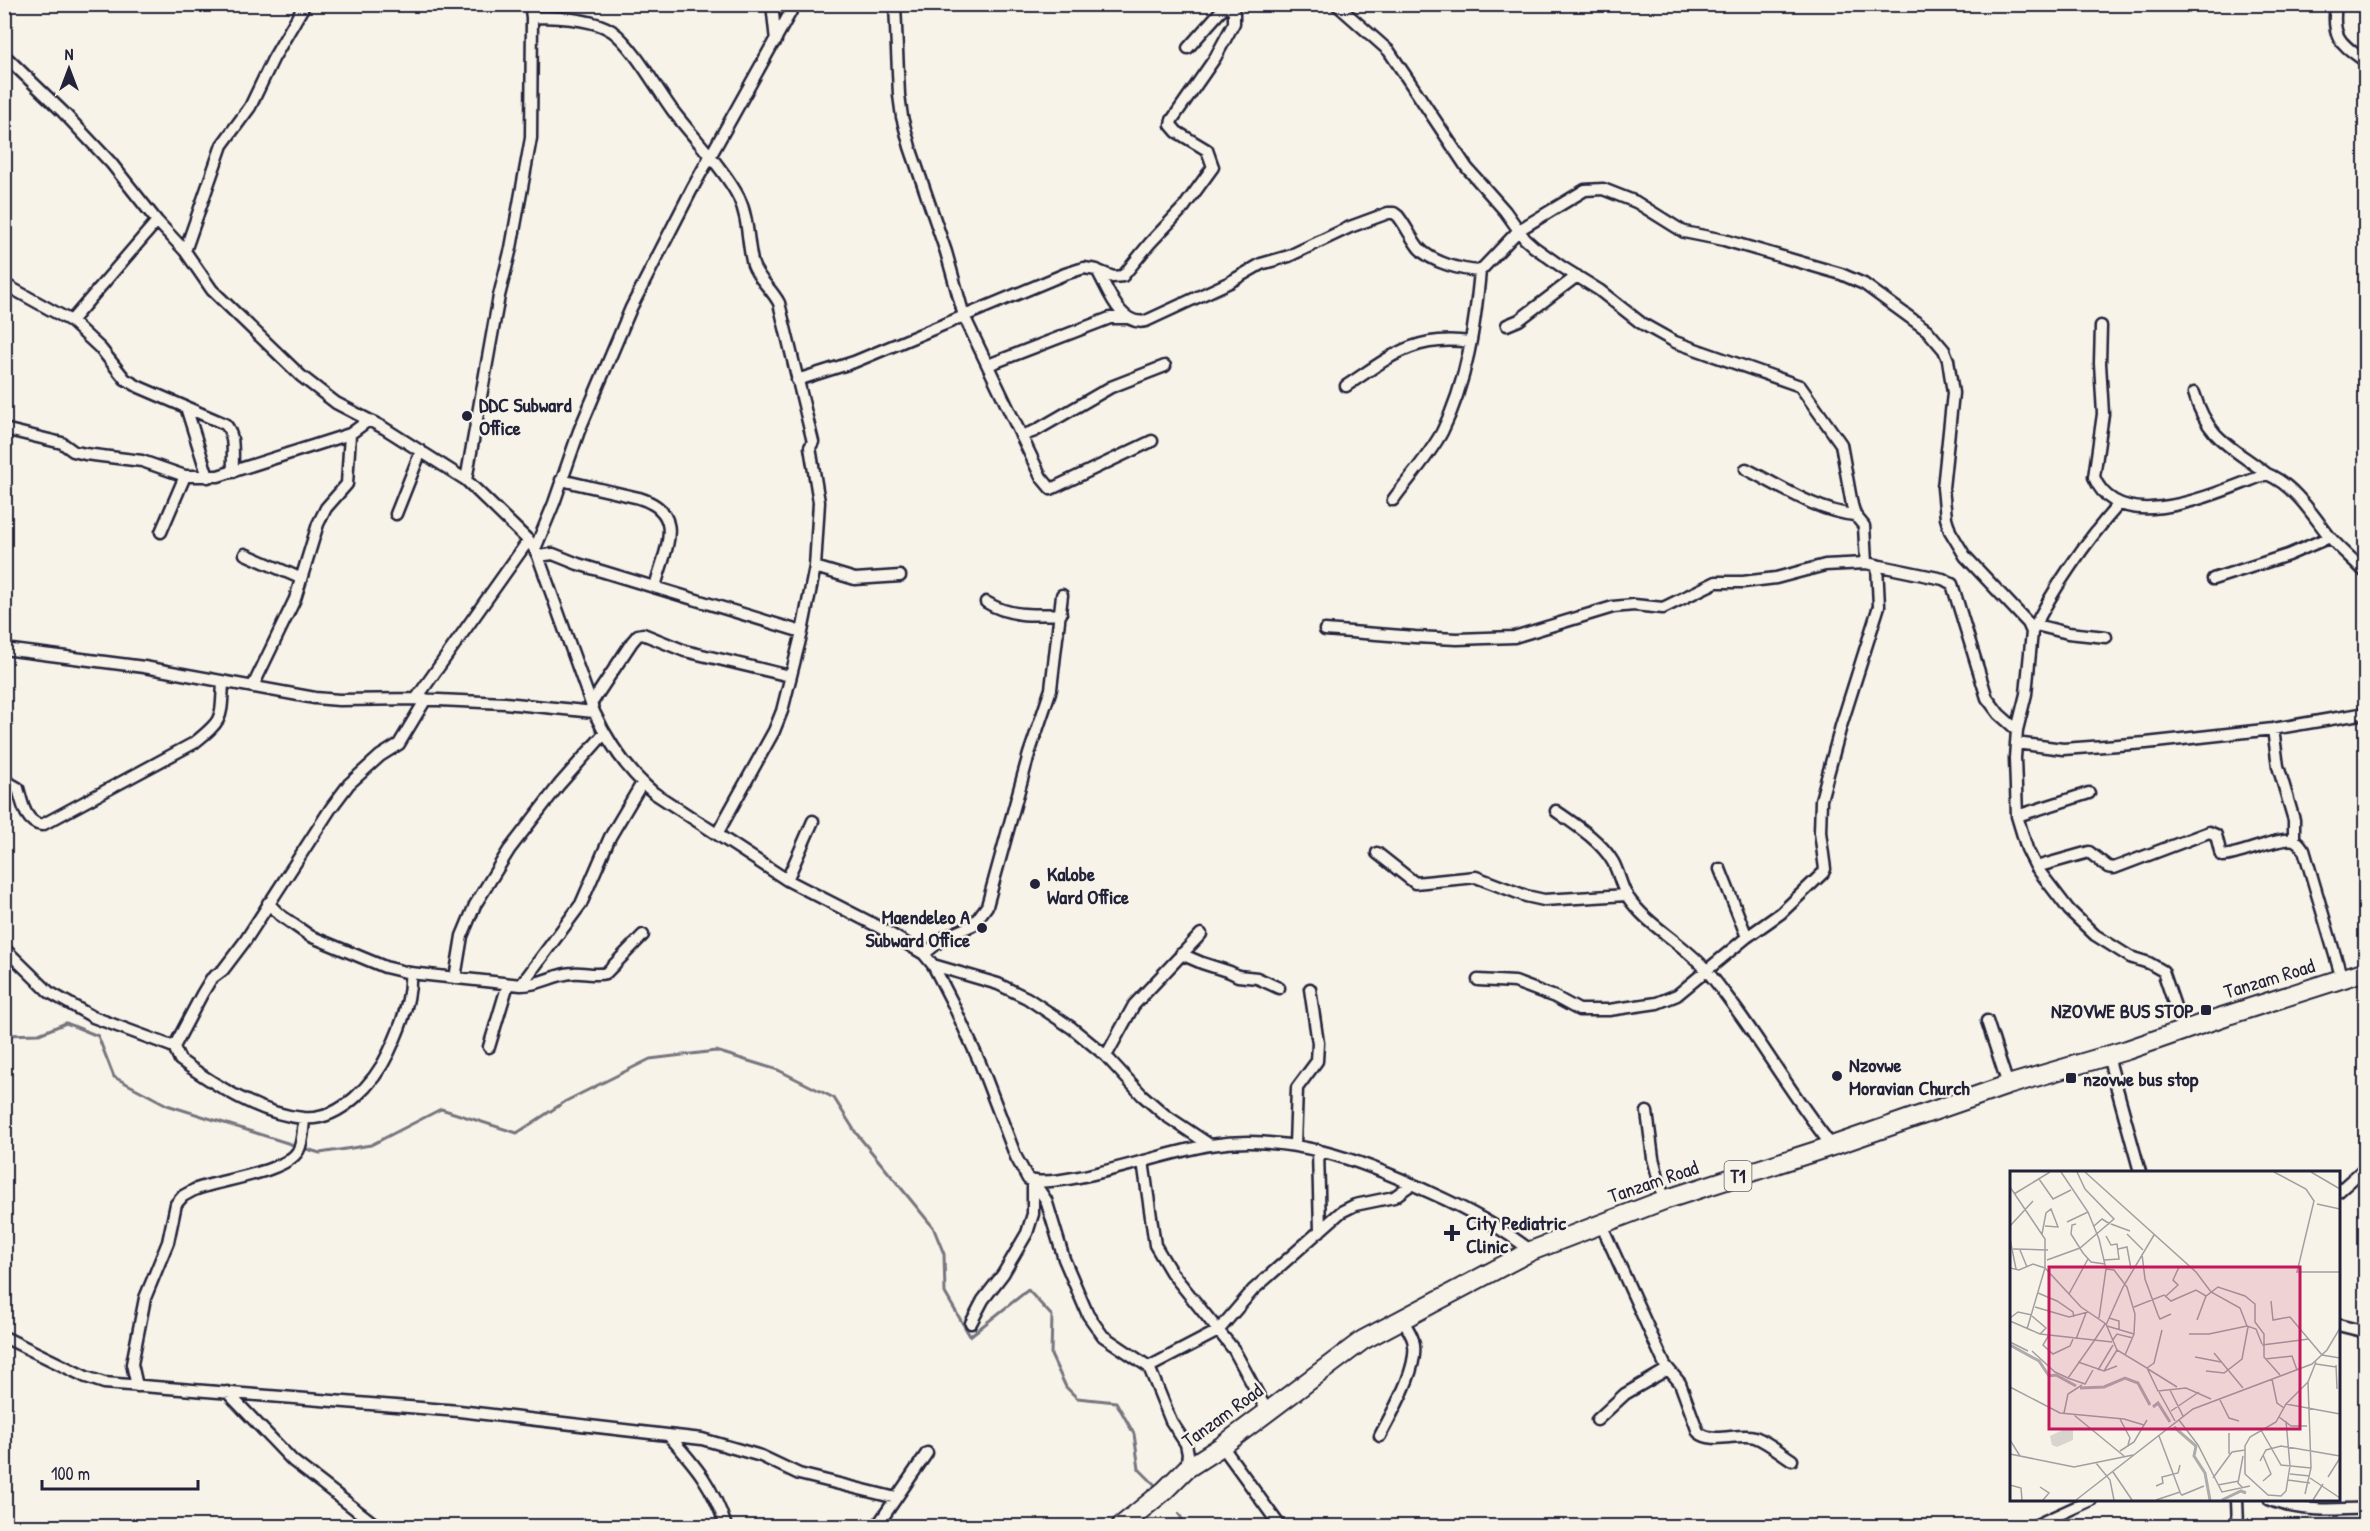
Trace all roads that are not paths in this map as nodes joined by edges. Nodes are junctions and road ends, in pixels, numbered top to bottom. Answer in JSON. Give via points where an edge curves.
{"nodes":[{"id":1,"x":305,"y":4,"type":"edge"},
{"id":2,"x":530,"y":4,"type":"edge"},
{"id":3,"x":772,"y":4,"type":"edge"},
{"id":4,"x":795,"y":4,"type":"edge"},
{"id":5,"x":895,"y":4,"type":"edge"},
{"id":6,"x":1228,"y":4,"type":"edge"},
{"id":7,"x":1336,"y":4,"type":"edge"},
{"id":8,"x":2336,"y":4,"type":"edge"},
{"id":9,"x":532,"y":17,"type":"junction"},
{"id":10,"x":776,"y":41,"type":"junction"},
{"id":11,"x":1188,"y":48,"type":"dead end"},
{"id":12,"x":4,"y":55,"type":"edge"},
{"id":13,"x":2366,"y":62,"type":"edge"},
{"id":14,"x":709,"y":158,"type":"junction"},
{"id":15,"x":157,"y":221,"type":"junction"},
{"id":16,"x":1519,"y":230,"type":"junction"},
{"id":17,"x":185,"y":251,"type":"junction"},
{"id":18,"x":1097,"y":270,"type":"junction"},
{"id":19,"x":1480,"y":271,"type":"junction"},
{"id":20,"x":1577,"y":276,"type":"junction"},
{"id":21,"x":4,"y":284,"type":"edge"},
{"id":22,"x":964,"y":316,"type":"junction"},
{"id":23,"x":1127,"y":318,"type":"junction"},
{"id":24,"x":71,"y":321,"type":"junction"},
{"id":25,"x":1507,"y":325,"type":"dead end"},
{"id":26,"x":2101,"y":326,"type":"dead end"},
{"id":27,"x":1470,"y":342,"type":"junction"},
{"id":28,"x":988,"y":365,"type":"junction"},
{"id":29,"x":1165,"y":366,"type":"dead end"},
{"id":30,"x":797,"y":381,"type":"junction"},
{"id":31,"x":1346,"y":386,"type":"dead end"},
{"id":32,"x":2194,"y":393,"type":"dead end"},
{"id":33,"x":186,"y":407,"type":"junction"},
{"id":34,"x":369,"y":420,"type":"junction"},
{"id":35,"x":4,"y":429,"type":"edge"},
{"id":36,"x":350,"y":434,"type":"junction"},
{"id":37,"x":1021,"y":436,"type":"junction"},
{"id":38,"x":1152,"y":441,"type":"dead end"},
{"id":39,"x":421,"y":452,"type":"junction"},
{"id":40,"x":1746,"y":469,"type":"dead end"},
{"id":41,"x":233,"y":472,"type":"junction"},
{"id":42,"x":2267,"y":474,"type":"junction"},
{"id":43,"x":185,"y":476,"type":"junction"},
{"id":44,"x":208,"y":477,"type":"junction"},
{"id":45,"x":466,"y":480,"type":"junction"},
{"id":46,"x":561,"y":480,"type":"junction"},
{"id":47,"x":1393,"y":500,"type":"dead end"},
{"id":48,"x":2119,"y":504,"type":"junction"},
{"id":49,"x":396,"y":514,"type":"dead end"},
{"id":50,"x":1855,"y":514,"type":"junction"},
{"id":51,"x":161,"y":532,"type":"dead end"},
{"id":52,"x":2330,"y":537,"type":"junction"},
{"id":53,"x":534,"y":548,"type":"junction"},
{"id":54,"x":245,"y":554,"type":"dead end"},
{"id":55,"x":1872,"y":564,"type":"junction"},
{"id":56,"x":815,"y":567,"type":"junction"},
{"id":57,"x":2366,"y":573,"type":"edge"},
{"id":58,"x":900,"y":576,"type":"dead end"},
{"id":59,"x":300,"y":578,"type":"junction"},
{"id":60,"x":2213,"y":579,"type":"dead end"},
{"id":61,"x":655,"y":587,"type":"junction"},
{"id":62,"x":1062,"y":595,"type":"dead end"},
{"id":63,"x":986,"y":602,"type":"dead end"},
{"id":64,"x":1061,"y":614,"type":"junction"},
{"id":65,"x":2034,"y":628,"type":"junction"},
{"id":66,"x":1325,"y":630,"type":"dead end"},
{"id":67,"x":802,"y":632,"type":"junction"},
{"id":68,"x":2106,"y":637,"type":"dead end"},
{"id":69,"x":4,"y":649,"type":"edge"},
{"id":70,"x":790,"y":676,"type":"junction"},
{"id":71,"x":223,"y":682,"type":"junction"},
{"id":72,"x":253,"y":686,"type":"junction"},
{"id":73,"x":421,"y":699,"type":"junction"},
{"id":74,"x":592,"y":708,"type":"junction"},
{"id":75,"x":2366,"y":713,"type":"edge"},
{"id":76,"x":2273,"y":729,"type":"junction"},
{"id":77,"x":2017,"y":730,"type":"junction"},
{"id":78,"x":604,"y":734,"type":"junction"},
{"id":79,"x":2016,"y":743,"type":"junction"},
{"id":80,"x":4,"y":780,"type":"edge"},
{"id":81,"x":642,"y":783,"type":"junction"},
{"id":82,"x":2089,"y":793,"type":"dead end"},
{"id":83,"x":1556,"y":810,"type":"dead end"},
{"id":84,"x":2017,"y":816,"type":"junction"},
{"id":85,"x":813,"y":821,"type":"dead end"},
{"id":86,"x":717,"y":834,"type":"junction"},
{"id":87,"x":2294,"y":840,"type":"junction"},
{"id":88,"x":1377,"y":853,"type":"dead end"},
{"id":89,"x":2036,"y":867,"type":"junction"},
{"id":90,"x":1720,"y":869,"type":"dead end"},
{"id":91,"x":787,"y":880,"type":"junction"},
{"id":92,"x":1627,"y":895,"type":"junction"},
{"id":93,"x":268,"y":903,"type":"junction"},
{"id":94,"x":1202,"y":934,"type":"dead end"},
{"id":95,"x":643,"y":935,"type":"dead end"},
{"id":96,"x":1748,"y":937,"type":"junction"},
{"id":97,"x":4,"y":948,"type":"edge"},
{"id":98,"x":924,"y":954,"type":"junction"},
{"id":99,"x":1181,"y":954,"type":"junction"},
{"id":100,"x":933,"y":966,"type":"junction"},
{"id":101,"x":1706,"y":970,"type":"junction"},
{"id":102,"x":2366,"y":971,"type":"edge"},
{"id":103,"x":410,"y":973,"type":"junction"},
{"id":104,"x":455,"y":978,"type":"junction"},
{"id":105,"x":1478,"y":980,"type":"dead end"},
{"id":106,"x":2342,"y":980,"type":"junction"},
{"id":107,"x":508,"y":984,"type":"junction"},
{"id":108,"x":521,"y":985,"type":"junction"},
{"id":109,"x":1279,"y":988,"type":"dead end"},
{"id":110,"x":1310,"y":989,"type":"dead end"},
{"id":111,"x":1987,"y":1021,"type":"dead end"},
{"id":112,"x":2183,"y":1030,"type":"junction"},
{"id":113,"x":174,"y":1047,"type":"junction"},
{"id":114,"x":489,"y":1047,"type":"dead end"},
{"id":115,"x":1106,"y":1056,"type":"junction"},
{"id":116,"x":2108,"y":1056,"type":"junction"},
{"id":117,"x":2008,"y":1085,"type":"junction"},
{"id":118,"x":1647,"y":1112,"type":"dead end"},
{"id":119,"x":304,"y":1119,"type":"junction"},
{"id":120,"x":1209,"y":1145,"type":"junction"},
{"id":121,"x":1295,"y":1145,"type":"junction"},
{"id":122,"x":1832,"y":1146,"type":"junction"},
{"id":123,"x":1318,"y":1150,"type":"junction"},
{"id":124,"x":1143,"y":1161,"type":"junction"},
{"id":125,"x":2366,"y":1167,"type":"edge"},
{"id":126,"x":2139,"y":1171,"type":"edge"},
{"id":127,"x":1033,"y":1181,"type":"junction"},
{"id":128,"x":1412,"y":1184,"type":"junction"},
{"id":129,"x":2340,"y":1190,"type":"edge"},
{"id":130,"x":1664,"y":1200,"type":"junction"},
{"id":131,"x":1601,"y":1224,"type":"junction"},
{"id":132,"x":1320,"y":1230,"type":"junction"},
{"id":133,"x":1531,"y":1251,"type":"junction"},
{"id":134,"x":1402,"y":1319,"type":"junction"},
{"id":135,"x":971,"y":1323,"type":"dead end"},
{"id":136,"x":2340,"y":1326,"type":"edge"},
{"id":137,"x":1218,"y":1331,"type":"junction"},
{"id":138,"x":2366,"y":1332,"type":"edge"},
{"id":139,"x":4,"y":1337,"type":"edge"},
{"id":140,"x":1149,"y":1367,"type":"junction"},
{"id":141,"x":1668,"y":1369,"type":"junction"},
{"id":142,"x":137,"y":1386,"type":"junction"},
{"id":143,"x":227,"y":1392,"type":"junction"},
{"id":144,"x":1267,"y":1411,"type":"junction"},
{"id":145,"x":1597,"y":1420,"type":"dead end"},
{"id":146,"x":668,"y":1435,"type":"junction"},
{"id":147,"x":1380,"y":1436,"type":"dead end"},
{"id":148,"x":1222,"y":1446,"type":"junction"},
{"id":149,"x":927,"y":1452,"type":"dead end"},
{"id":150,"x":1792,"y":1460,"type":"dead end"},
{"id":151,"x":1186,"y":1469,"type":"junction"},
{"id":152,"x":896,"y":1498,"type":"junction"},
{"id":153,"x":2089,"y":1501,"type":"edge"},
{"id":154,"x":2237,"y":1501,"type":"edge"},
{"id":155,"x":2273,"y":1501,"type":"edge"},
{"id":156,"x":2366,"y":1508,"type":"edge"},
{"id":157,"x":377,"y":1527,"type":"edge"},
{"id":158,"x":726,"y":1527,"type":"edge"},
{"id":159,"x":876,"y":1527,"type":"edge"},
{"id":160,"x":1120,"y":1527,"type":"edge"},
{"id":161,"x":1280,"y":1527,"type":"edge"},
{"id":162,"x":2034,"y":1527,"type":"edge"},
{"id":163,"x":2238,"y":1527,"type":"edge"}],
"edges":[{"from":1,"to":17,"type":"street","via":[[250,107],[222,145]]},
{"from":2,"to":9,"type":"street"},
{"from":3,"to":10,"type":"street"},
{"from":4,"to":10,"type":"street"},
{"from":5,"to":22,"type":"street","via":[[902,117]]},
{"from":6,"to":11,"type":"street"},
{"from":6,"to":18,"type":"street","via":[[1234,13],[1234,23],[1171,125],[1208,150],[1213,167],[1184,207],[1123,276],[1113,277]]},
{"from":7,"to":16,"type":"street","via":[[1389,51],[1467,168]]},
{"from":8,"to":13,"type":"street","via":[[2335,29],[2341,43]]},
{"from":9,"to":14,"type":"street","via":[[560,18],[612,31]]},
{"from":9,"to":45,"type":"street","via":[[531,138]]},
{"from":10,"to":14,"type":"street"},
{"from":12,"to":15,"type":"street","via":[[111,163]]},
{"from":14,"to":30,"type":"street","via":[[740,201],[754,267],[779,303]]},
{"from":14,"to":46,"type":"street","via":[[631,308]]},
{"from":15,"to":17,"type":"street"},
{"from":15,"to":24,"type":"street"},
{"from":16,"to":19,"type":"street"},
{"from":16,"to":20,"type":"street","via":[[1534,247]]},
{"from":16,"to":65,"type":"street","via":[[1585,190],[1603,189],[1636,202],[1690,234],[1724,240],[1853,278],[1928,330],[1948,360],[1953,393],[1943,488],[1950,531],[1965,556]]},
{"from":17,"to":34,"type":"street","via":[[212,290],[301,376],[336,403]]},
{"from":18,"to":22,"type":"street","via":[[1084,268],[1065,274]]},
{"from":18,"to":23,"type":"street"},
{"from":19,"to":23,"type":"street","via":[[1454,267],[1431,256],[1420,249],[1398,216],[1388,213],[1289,256],[1261,264],[1146,321],[1138,323]]},
{"from":19,"to":27,"type":"street"},
{"from":20,"to":25,"type":"street"},
{"from":20,"to":50,"type":"street","via":[[1641,323],[1675,342],[1800,386],[1841,444]]},
{"from":21,"to":24,"type":"street"},
{"from":22,"to":28,"type":"street"},
{"from":22,"to":30,"type":"street"},
{"from":23,"to":28,"type":"street","via":[[1110,318]]},
{"from":24,"to":33,"type":"street","via":[[125,379]]},
{"from":26,"to":48,"type":"street","via":[[2103,414],[2094,477]]},
{"from":27,"to":31,"type":"street","via":[[1447,339],[1416,344]]},
{"from":27,"to":47,"type":"street","via":[[1465,374],[1452,410],[1440,434]]},
{"from":28,"to":37,"type":"street"},
{"from":29,"to":37,"type":"street","via":[[1111,387]]},
{"from":30,"to":56,"type":"street","via":[[813,442],[810,447],[819,502]]},
{"from":32,"to":42,"type":"street","via":[[2216,436]]},
{"from":33,"to":41,"type":"street","via":[[229,428]]},
{"from":33,"to":44,"type":"street"},
{"from":34,"to":36,"type":"street"},
{"from":34,"to":39,"type":"street"},
{"from":35,"to":43,"type":"street","via":[[62,443],[73,451],[142,461]]},
{"from":36,"to":41,"type":"street"},
{"from":36,"to":59,"type":"street","via":[[346,484],[318,524]]},
{"from":37,"to":38,"type":"street","via":[[1051,489]]},
{"from":39,"to":45,"type":"street"},
{"from":39,"to":49,"type":"street"},
{"from":40,"to":50,"type":"street","via":[[1835,513]]},
{"from":41,"to":44,"type":"street"},
{"from":42,"to":48,"type":"street","via":[[2163,507]]},
{"from":42,"to":52,"type":"street","via":[[2284,484]]},
{"from":43,"to":44,"type":"street"},
{"from":43,"to":51,"type":"street"},
{"from":45,"to":53,"type":"street"},
{"from":46,"to":53,"type":"street"},
{"from":46,"to":61,"type":"street","via":[[650,501],[663,510],[669,531]]},
{"from":48,"to":65,"type":"street","via":[[2079,556]]},
{"from":50,"to":55,"type":"street","via":[[1864,526]]},
{"from":52,"to":57,"type":"street"},
{"from":52,"to":60,"type":"street"},
{"from":53,"to":61,"type":"street"},
{"from":53,"to":73,"type":"street"},
{"from":53,"to":74,"type":"street"},
{"from":54,"to":59,"type":"street"},
{"from":55,"to":66,"type":"street","via":[[1825,565],[1776,578],[1716,582],[1663,608],[1612,607],[1514,637],[1396,637]]},
{"from":55,"to":77,"type":"street","via":[[1952,584],[1987,698]]},
{"from":55,"to":96,"type":"street","via":[[1879,606],[1821,800],[1825,869],[1781,914]]},
{"from":56,"to":58,"type":"street","via":[[855,579]]},
{"from":56,"to":67,"type":"street"},
{"from":59,"to":72,"type":"street","via":[[287,618]]},
{"from":61,"to":67,"type":"street"},
{"from":62,"to":64,"type":"street"},
{"from":63,"to":64,"type":"street","via":[[1016,614]]},
{"from":64,"to":98,"type":"street","via":[[1051,689],[987,906],[973,925],[945,937]]},
{"from":65,"to":68,"type":"street"},
{"from":65,"to":77,"type":"street"},
{"from":67,"to":70,"type":"street"},
{"from":69,"to":71,"type":"street","via":[[91,659]]},
{"from":70,"to":74,"type":"street","via":[[685,651],[643,634],[632,642]]},
{"from":70,"to":86,"type":"street","via":[[774,730]]},
{"from":71,"to":72,"type":"street"},
{"from":71,"to":80,"type":"street","via":[[221,716],[200,739],[42,825],[35,824],[24,810],[18,788]]},
{"from":72,"to":73,"type":"street","via":[[339,700]]},
{"from":73,"to":74,"type":"street"},
{"from":73,"to":93,"type":"street","via":[[399,744],[350,784]]},
{"from":74,"to":78,"type":"street"},
{"from":75,"to":76,"type":"street"},
{"from":76,"to":79,"type":"street","via":[[2063,749]]},
{"from":76,"to":87,"type":"street","via":[[2278,766],[2294,820]]},
{"from":77,"to":79,"type":"street"},
{"from":78,"to":81,"type":"street"},
{"from":78,"to":104,"type":"street","via":[[509,850],[475,905],[462,936]]},
{"from":79,"to":84,"type":"street"},
{"from":81,"to":86,"type":"street"},
{"from":81,"to":108,"type":"street","via":[[610,837],[581,904]]},
{"from":82,"to":84,"type":"street"},
{"from":83,"to":92,"type":"street","via":[[1609,855]]},
{"from":84,"to":89,"type":"street"},
{"from":85,"to":91,"type":"street"},
{"from":86,"to":91,"type":"street"},
{"from":87,"to":89,"type":"street","via":[[2223,856],[2216,835],[2209,832],[2114,868],[2089,852]]},
{"from":87,"to":106,"type":"street","via":[[2304,850]]},
{"from":88,"to":92,"type":"street","via":[[1415,883],[1476,877],[1544,900]]},
{"from":89,"to":112,"type":"street","via":[[2068,909],[2095,935],[2130,957],[2163,971]]},
{"from":90,"to":96,"type":"street"},
{"from":91,"to":98,"type":"street"},
{"from":92,"to":101,"type":"street"},
{"from":93,"to":103,"type":"street","via":[[292,925],[323,943]]},
{"from":93,"to":113,"type":"street","via":[[245,941],[211,979]]},
{"from":94,"to":99,"type":"street"},
{"from":95,"to":108,"type":"street","via":[[606,973],[572,973]]},
{"from":96,"to":101,"type":"street"},
{"from":97,"to":113,"type":"street","via":[[49,992],[93,1017]]},
{"from":98,"to":100,"type":"street"},
{"from":99,"to":109,"type":"street"},
{"from":99,"to":115,"type":"street","via":[[1134,1005]]},
{"from":100,"to":115,"type":"street","via":[[1012,990],[1072,1028]]},
{"from":100,"to":127,"type":"street","via":[[980,1064],[1024,1173]]},
{"from":101,"to":105,"type":"street","via":[[1670,999],[1609,1010],[1579,1010],[1515,982]]},
{"from":101,"to":122,"type":"street","via":[[1802,1110]]},
{"from":102,"to":106,"type":"highway","name":"Tanzam Road","number":"T1"},
{"from":103,"to":104,"type":"street"},
{"from":103,"to":119,"type":"street","via":[[410,993],[402,1019],[377,1073],[360,1094],[342,1106]]},
{"from":104,"to":107,"type":"street"},
{"from":106,"to":112,"type":"highway","name":"Tanzam Road","number":"T1"},
{"from":107,"to":108,"type":"street"},
{"from":107,"to":114,"type":"street"},
{"from":110,"to":121,"type":"street","via":[[1317,1061],[1297,1088]]},
{"from":111,"to":117,"type":"street"},
{"from":112,"to":116,"type":"highway","name":"Tanzam Road","number":"T1"},
{"from":113,"to":119,"type":"street","via":[[180,1060],[224,1089],[265,1108]]},
{"from":115,"to":120,"type":"street","via":[[1164,1115]]},
{"from":116,"to":117,"type":"highway","name":"Tanzam Road","number":"T1"},
{"from":116,"to":126,"type":"street"},
{"from":117,"to":122,"type":"highway","name":"Tanzam Road","number":"T1"},
{"from":118,"to":130,"type":"street"},
{"from":119,"to":142,"type":"street","via":[[299,1150],[271,1168],[203,1186],[179,1199],[168,1242],[145,1298],[132,1364]]},
{"from":120,"to":121,"type":"street"},
{"from":120,"to":124,"type":"street"},
{"from":121,"to":123,"type":"street"},
{"from":122,"to":130,"type":"highway","name":"Tanzam Road","number":"T1"},
{"from":123,"to":128,"type":"street","via":[[1366,1164]]},
{"from":123,"to":132,"type":"street"},
{"from":124,"to":127,"type":"street","via":[[1088,1175],[1043,1183]]},
{"from":124,"to":137,"type":"street","via":[[1155,1245],[1171,1272]]},
{"from":125,"to":129,"type":"street"},
{"from":127,"to":135,"type":"street","via":[[1033,1214],[1027,1233]]},
{"from":127,"to":140,"type":"street","via":[[1046,1200],[1064,1259],[1088,1315],[1103,1336]]},
{"from":128,"to":132,"type":"street","via":[[1394,1197],[1354,1205]]},
{"from":128,"to":133,"type":"street","via":[[1509,1234]]},
{"from":130,"to":131,"type":"highway","name":"Tanzam Road","number":"T1"},
{"from":131,"to":133,"type":"highway","name":"Tanzam Road","number":"T1"},
{"from":131,"to":141,"type":"street"},
{"from":132,"to":137,"type":"street","via":[[1253,1290]]},
{"from":133,"to":134,"type":"highway","name":"Tanzam Road","number":"T1"},
{"from":134,"to":144,"type":"highway","name":"Tanzam Road","number":"T1","via":[[1363,1340]]},
{"from":134,"to":147,"type":"street","via":[[1413,1339],[1414,1360]]},
{"from":136,"to":138,"type":"street"},
{"from":137,"to":140,"type":"street"},
{"from":137,"to":144,"type":"street","via":[[1234,1350]]},
{"from":139,"to":142,"type":"street","via":[[86,1377]]},
{"from":140,"to":151,"type":"street","via":[[1171,1420],[1186,1444]]},
{"from":141,"to":145,"type":"street","via":[[1625,1394]]},
{"from":141,"to":150,"type":"street","via":[[1680,1383],[1703,1436],[1757,1438]]},
{"from":142,"to":143,"type":"street"},
{"from":143,"to":146,"type":"street","via":[[459,1411]]},
{"from":143,"to":157,"type":"street","via":[[293,1461]]},
{"from":144,"to":148,"type":"highway","name":"Tanzam Road","number":"T1"},
{"from":146,"to":152,"type":"street","via":[[713,1441],[761,1456],[799,1474]]},
{"from":146,"to":158,"type":"street","via":[[695,1463]]},
{"from":148,"to":151,"type":"highway","name":"Tanzam Road","number":"T1"},
{"from":148,"to":161,"type":"street"},
{"from":149,"to":152,"type":"street"},
{"from":151,"to":160,"type":"highway","name":"Tanzam Road","number":"T1"},
{"from":152,"to":159,"type":"street"},
{"from":153,"to":162,"type":"street"},
{"from":154,"to":163,"type":"street"},
{"from":155,"to":156,"type":"street","via":[[2306,1508]]}]}
